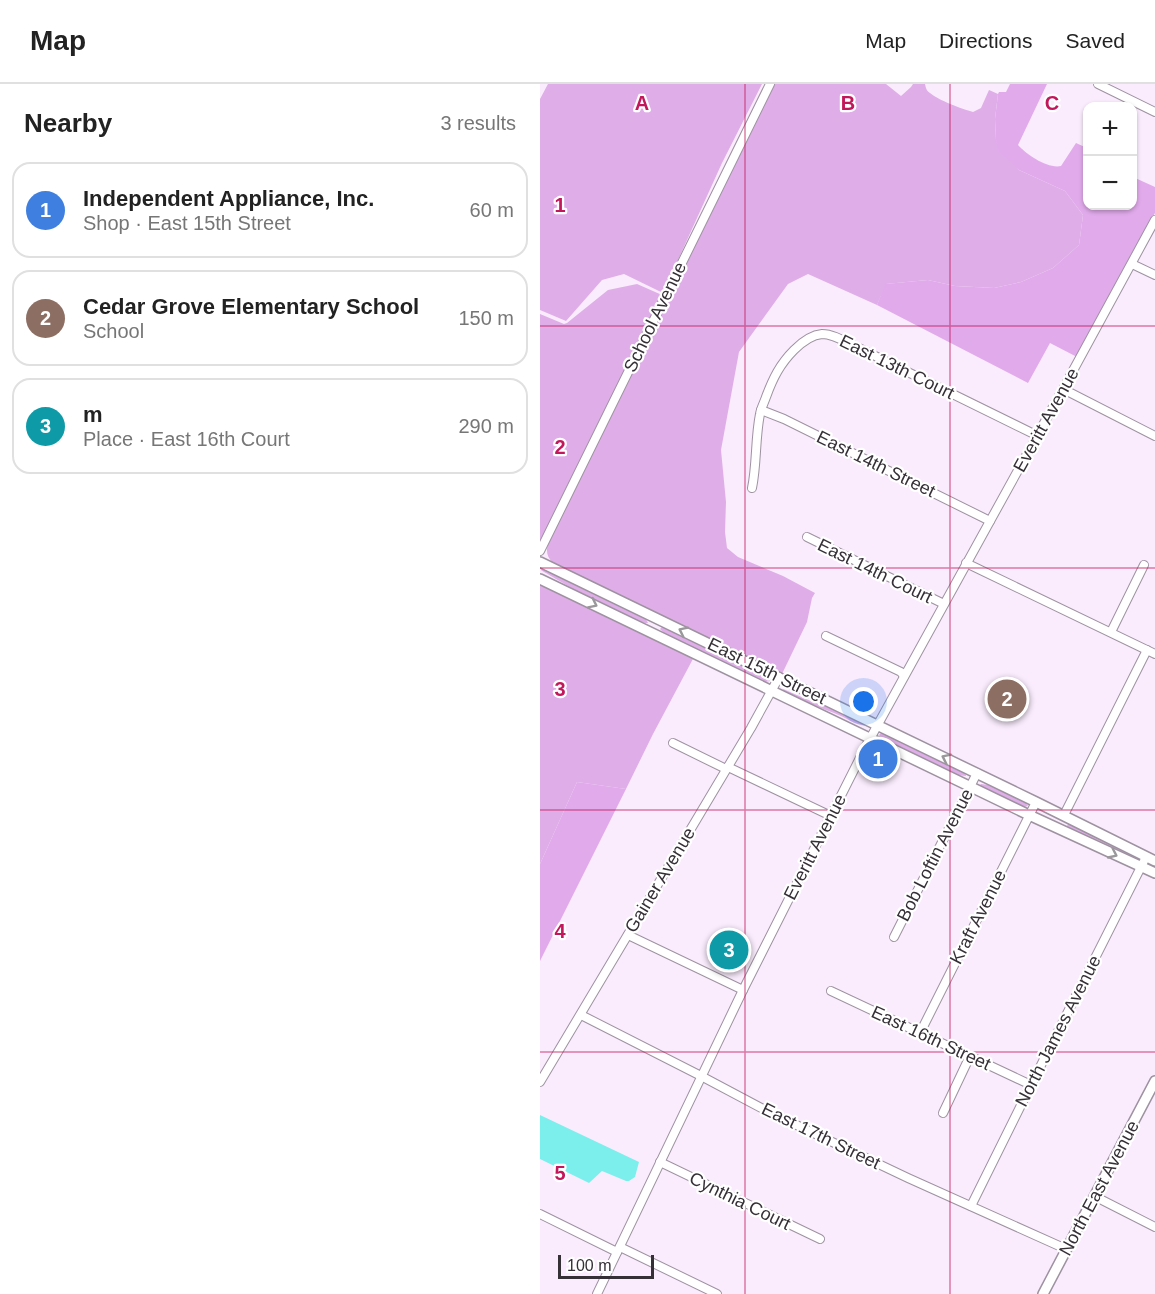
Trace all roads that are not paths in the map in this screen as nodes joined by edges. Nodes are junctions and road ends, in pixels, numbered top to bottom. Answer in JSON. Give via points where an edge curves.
{"nodes":[{"id":1,"x":770,"y":84,"type":"edge"},
{"id":2,"x":1098,"y":84,"type":"edge"},
{"id":3,"x":1155,"y":112,"type":"edge"},
{"id":4,"x":1155,"y":220,"type":"edge"},
{"id":5,"x":1132,"y":264,"type":"junction"},
{"id":6,"x":1155,"y":275,"type":"edge"},
{"id":7,"x":1061,"y":393,"type":"junction"},
{"id":8,"x":761,"y":410,"type":"junction"},
{"id":9,"x":1038,"y":436,"type":"junction"},
{"id":10,"x":1155,"y":436,"type":"edge"},
{"id":11,"x":752,"y":488,"type":"dead end"},
{"id":12,"x":990,"y":521,"type":"junction"},
{"id":13,"x":807,"y":537,"type":"dead end"},
{"id":14,"x":540,"y":551,"type":"edge"},
{"id":15,"x":540,"y":562,"type":"edge"},
{"id":16,"x":966,"y":563,"type":"junction"},
{"id":17,"x":1144,"y":565,"type":"dead end"},
{"id":18,"x":540,"y":579,"type":"edge"},
{"id":19,"x":944,"y":604,"type":"junction"},
{"id":20,"x":1111,"y":632,"type":"junction"},
{"id":21,"x":826,"y":636,"type":"dead end"},
{"id":22,"x":1151,"y":652,"type":"edge"},
{"id":23,"x":904,"y":676,"type":"junction"},
{"id":24,"x":779,"y":677,"type":"junction"},
{"id":25,"x":772,"y":691,"type":"junction"},
{"id":26,"x":877,"y":725,"type":"junction"},
{"id":27,"x":870,"y":738,"type":"junction"},
{"id":28,"x":673,"y":743,"type":"dead end"},
{"id":29,"x":727,"y":768,"type":"junction"},
{"id":30,"x":976,"y":772,"type":"junction"},
{"id":31,"x":970,"y":786,"type":"junction"},
{"id":32,"x":1036,"y":802,"type":"junction"},
{"id":33,"x":1029,"y":815,"type":"junction"},
{"id":34,"x":1064,"y":815,"type":"junction"},
{"id":35,"x":831,"y":816,"type":"junction"},
{"id":36,"x":1046,"y":823,"type":"junction"},
{"id":37,"x":1068,"y":833,"type":"junction"},
{"id":38,"x":1150,"y":859,"type":"edge"},
{"id":39,"x":1141,"y":867,"type":"junction"},
{"id":40,"x":1155,"y":873,"type":"edge"},
{"id":41,"x":628,"y":935,"type":"junction"},
{"id":42,"x":894,"y":937,"type":"dead end"},
{"id":43,"x":743,"y":990,"type":"junction"},
{"id":44,"x":831,"y":990,"type":"dead end"},
{"id":45,"x":581,"y":1015,"type":"junction"},
{"id":46,"x":920,"y":1033,"type":"junction"},
{"id":47,"x":970,"y":1056,"type":"junction"},
{"id":48,"x":701,"y":1076,"type":"junction"},
{"id":49,"x":540,"y":1082,"type":"edge"},
{"id":50,"x":1031,"y":1085,"type":"junction"},
{"id":51,"x":1154,"y":1086,"type":"edge"},
{"id":52,"x":943,"y":1113,"type":"dead end"},
{"id":53,"x":660,"y":1162,"type":"junction"},
{"id":54,"x":1094,"y":1196,"type":"junction"},
{"id":55,"x":971,"y":1206,"type":"junction"},
{"id":56,"x":540,"y":1214,"type":"edge"},
{"id":57,"x":1155,"y":1227,"type":"edge"},
{"id":58,"x":820,"y":1239,"type":"dead end"},
{"id":59,"x":618,"y":1249,"type":"junction"},
{"id":60,"x":1066,"y":1250,"type":"junction"},
{"id":61,"x":597,"y":1294,"type":"edge"},
{"id":62,"x":717,"y":1294,"type":"edge"},
{"id":63,"x":1043,"y":1294,"type":"edge"}],
"edges":[{"from":1,"to":14,"type":"street","name":"School Avenue"},
{"from":2,"to":3,"type":"street"},
{"from":4,"to":5,"type":"street","name":"Everitt Avenue"},
{"from":5,"to":6,"type":"street"},
{"from":5,"to":7,"type":"street","name":"Everitt Avenue"},
{"from":7,"to":9,"type":"street","name":"Everitt Avenue"},
{"from":7,"to":10,"type":"street"},
{"from":8,"to":9,"type":"street","name":"East 13th Court","via":[[783,361],[804,341],[822,334],[861,349]]},
{"from":8,"to":11,"type":"street","name":"East 13th Court"},
{"from":8,"to":12,"type":"street","name":"East 14th Street"},
{"from":9,"to":12,"type":"street","name":"Everitt Avenue"},
{"from":12,"to":16,"type":"street","name":"Everitt Avenue"},
{"from":13,"to":19,"type":"street","name":"East 14th Court"},
{"from":24,"to":15,"type":"main road","name":"East 15th Street","one_way":true},
{"from":16,"to":19,"type":"street","name":"Everitt Avenue"},
{"from":16,"to":20,"type":"street"},
{"from":17,"to":20,"type":"street"},
{"from":18,"to":25,"type":"main road","name":"East 15th Street","one_way":true},
{"from":19,"to":23,"type":"street","name":"Everitt Avenue"},
{"from":20,"to":22,"type":"street"},
{"from":21,"to":23,"type":"street"},
{"from":22,"to":34,"type":"street"},
{"from":23,"to":26,"type":"street","name":"Everitt Avenue"},
{"from":24,"to":25,"type":"street","name":"Gainer Avenue"},
{"from":24,"to":26,"type":"main road","name":"East 15th Street"},
{"from":25,"to":27,"type":"main road","name":"East 15th Street"},
{"from":25,"to":29,"type":"street","name":"Gainer Avenue"},
{"from":26,"to":27,"type":"street","name":"Everitt Avenue"},
{"from":30,"to":26,"type":"main road","name":"East 15th Street","one_way":true},
{"from":27,"to":31,"type":"main road","name":"East 15th Street"},
{"from":27,"to":35,"type":"street","name":"Everitt Avenue"},
{"from":28,"to":29,"type":"street"},
{"from":29,"to":35,"type":"street"},
{"from":29,"to":41,"type":"street","name":"Gainer Avenue"},
{"from":30,"to":31,"type":"street","name":"Bob Loftin Avenue"},
{"from":30,"to":32,"type":"main road","name":"East 15th Street"},
{"from":31,"to":33,"type":"main road","name":"East 15th Street"},
{"from":31,"to":42,"type":"street","name":"Bob Loftin Avenue"},
{"from":32,"to":33,"type":"street","name":"Kraft Avenue"},
{"from":32,"to":34,"type":"main road","name":"East 15th Street"},
{"from":33,"to":36,"type":"main road","name":"East 15th Street"},
{"from":33,"to":46,"type":"street","name":"Kraft Avenue"},
{"from":34,"to":36,"type":"main road","via":[[1058,821]]},
{"from":34,"to":37,"type":"main road","via":[[1062,823]]},
{"from":34,"to":38,"type":"main road","name":"East 15th Street"},
{"from":35,"to":43,"type":"street","name":"Everitt Avenue"},
{"from":36,"to":37,"type":"main road","name":"East 15th Street"},
{"from":37,"to":39,"type":"main road","name":"East 15th Street","one_way":true},
{"from":38,"to":39,"type":"street","name":"North James Avenue"},
{"from":39,"to":40,"type":"main road","name":"East 15th Street"},
{"from":39,"to":50,"type":"street","name":"North James Avenue"},
{"from":41,"to":43,"type":"street"},
{"from":41,"to":45,"type":"street","name":"Gainer Avenue"},
{"from":43,"to":48,"type":"street","name":"Everitt Avenue"},
{"from":44,"to":46,"type":"street","name":"East 16th Street"},
{"from":45,"to":48,"type":"street","name":"East 17th Street"},
{"from":45,"to":49,"type":"street","name":"Gainer Avenue"},
{"from":46,"to":47,"type":"street","name":"East 16th Street"},
{"from":47,"to":50,"type":"street","name":"East 16th Street"},
{"from":47,"to":52,"type":"street"},
{"from":48,"to":53,"type":"street","name":"Everitt Avenue"},
{"from":48,"to":55,"type":"street","name":"East 17th Street"},
{"from":50,"to":55,"type":"street","name":"North James Avenue"},
{"from":51,"to":54,"type":"main road","name":"North East Avenue"},
{"from":53,"to":58,"type":"street","name":"Cynthia Court"},
{"from":53,"to":59,"type":"street","name":"Everitt Avenue"},
{"from":54,"to":57,"type":"street"},
{"from":54,"to":60,"type":"main road","name":"North East Avenue"},
{"from":55,"to":60,"type":"street","name":"East 17th Street"},
{"from":56,"to":59,"type":"street"},
{"from":59,"to":61,"type":"street","name":"Everitt Avenue"},
{"from":59,"to":62,"type":"street"},
{"from":60,"to":63,"type":"main road","name":"North East Avenue"}]}
